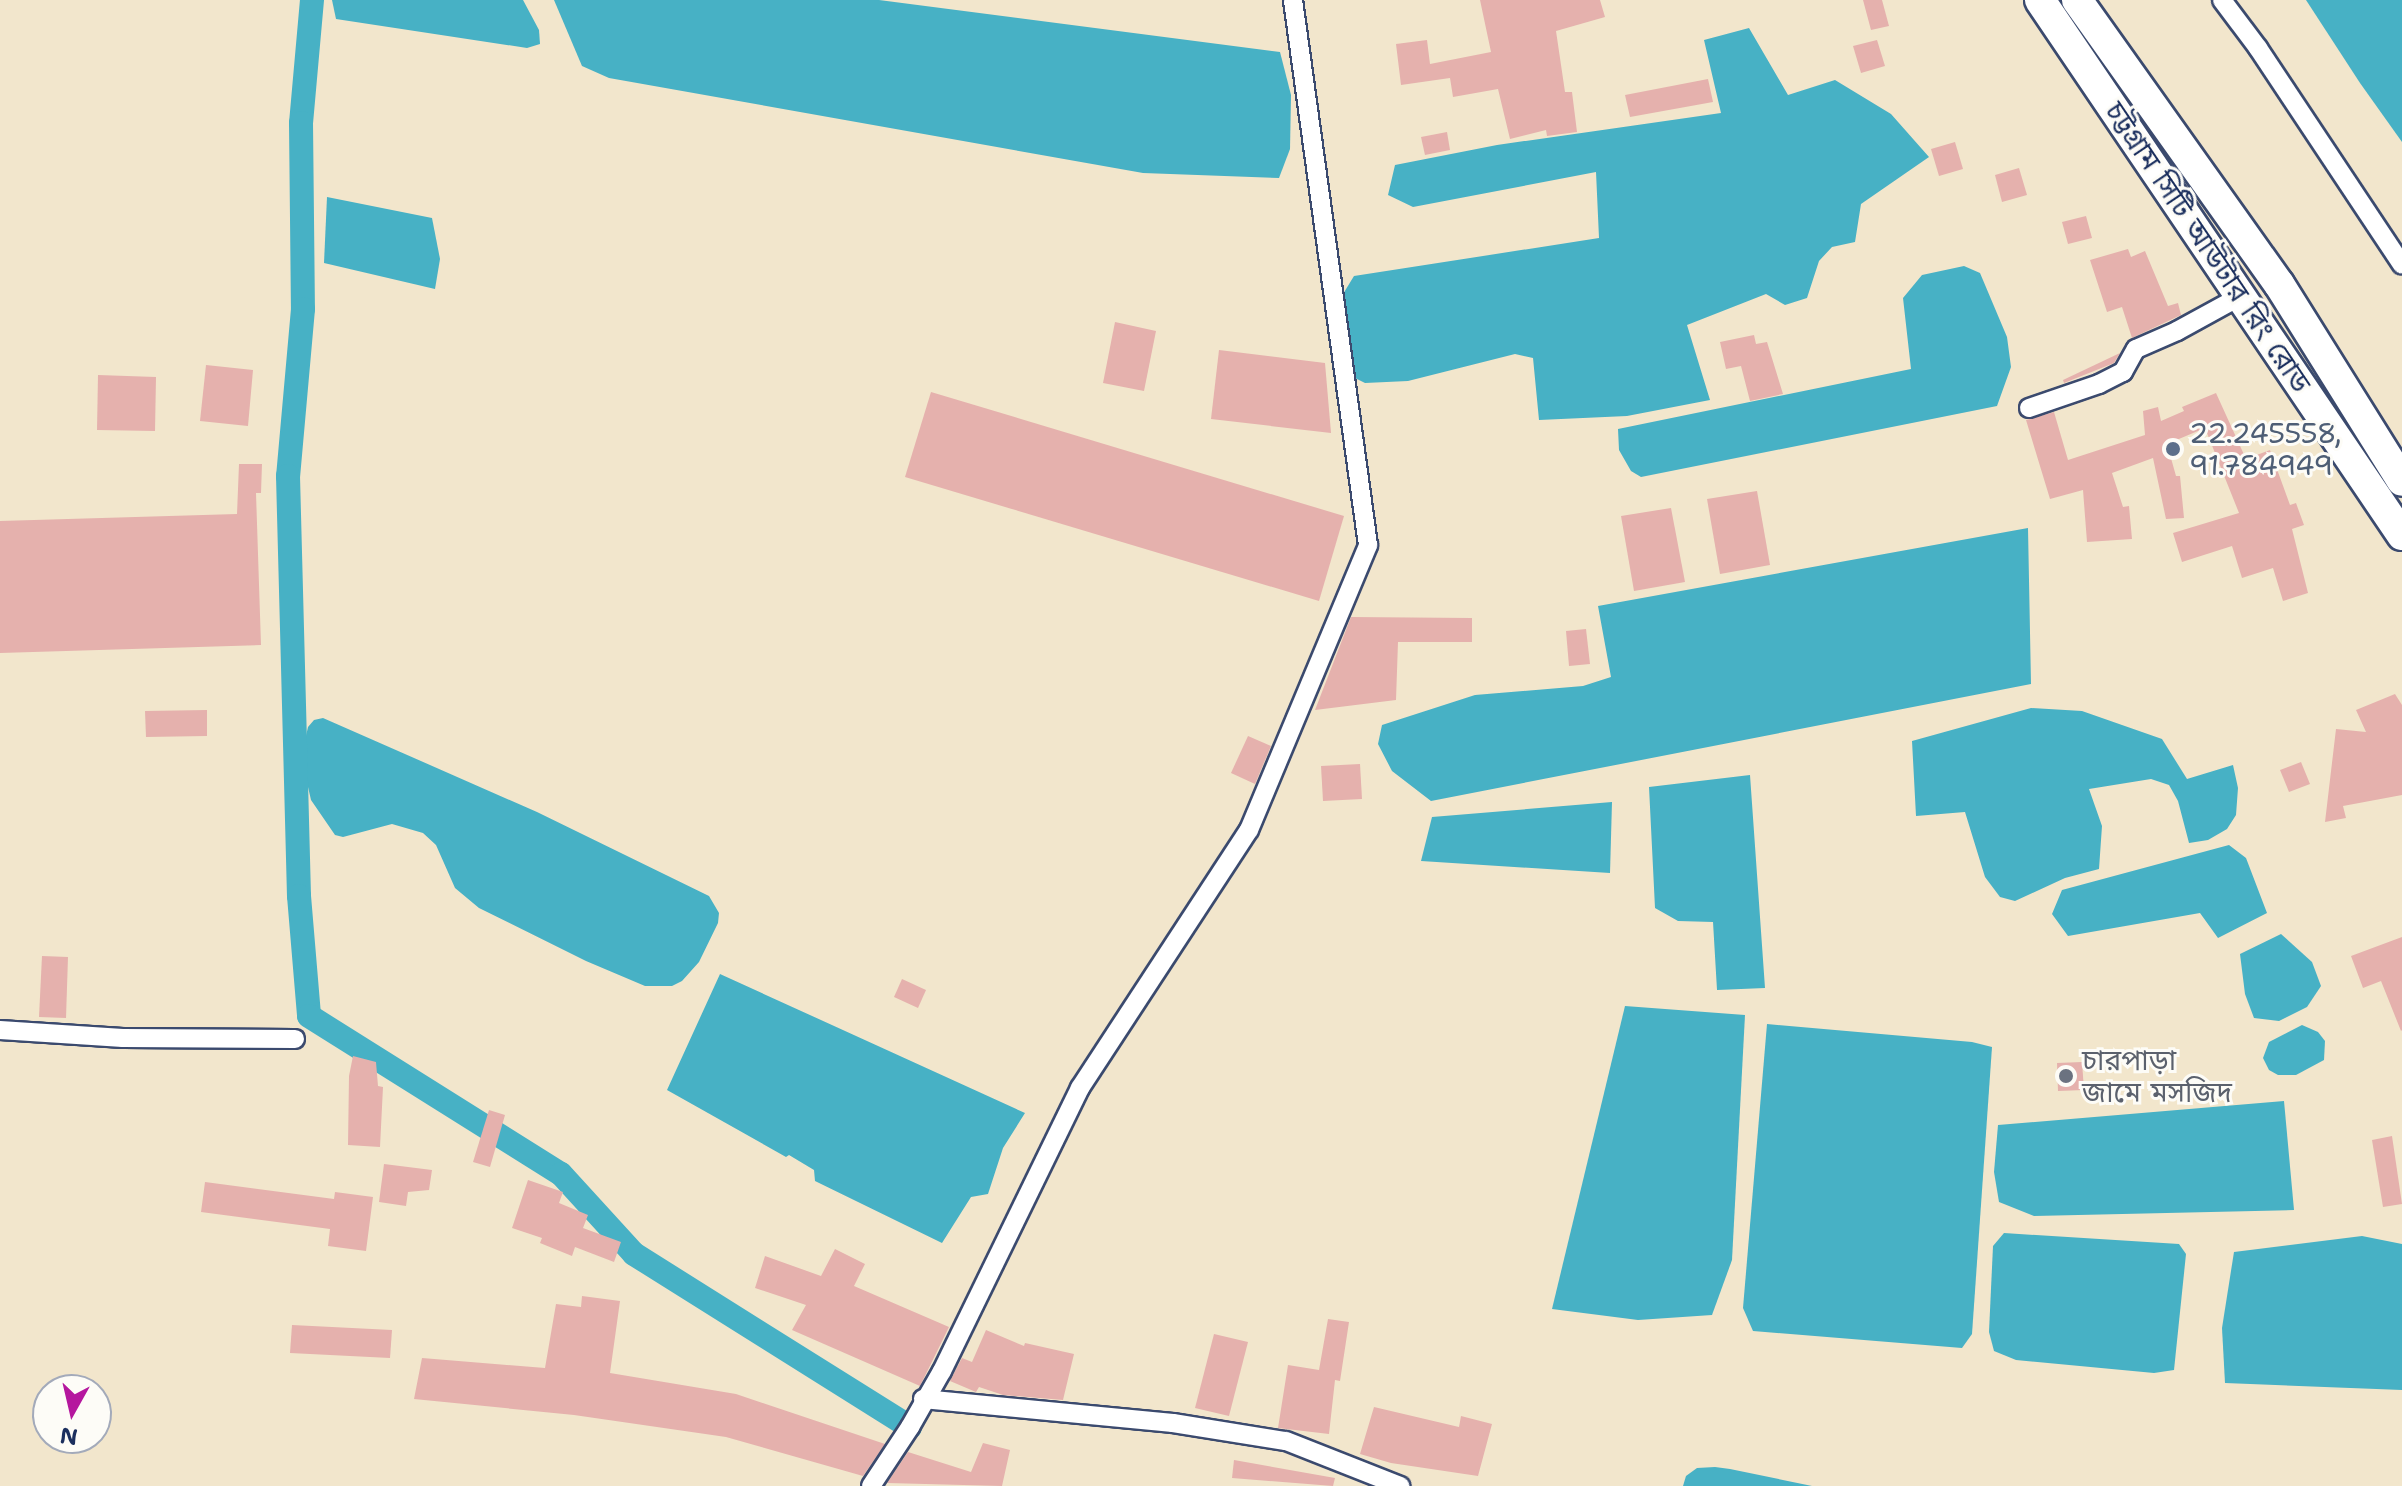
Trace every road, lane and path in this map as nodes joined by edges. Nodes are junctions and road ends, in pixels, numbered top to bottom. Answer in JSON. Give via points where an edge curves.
{"nodes":[{"id":1,"x":1293,"y":0,"type":"edge"},
{"id":2,"x":2040,"y":0,"type":"edge"},
{"id":3,"x":2077,"y":0,"type":"edge"},
{"id":4,"x":2222,"y":0,"type":"edge"},
{"id":5,"x":2402,"y":265,"type":"edge"},
{"id":6,"x":2239,"y":297,"type":"junction"},
{"id":7,"x":2029,"y":408,"type":"dead end"},
{"id":8,"x":2402,"y":481,"type":"edge"},
{"id":9,"x":2402,"y":535,"type":"edge"},
{"id":10,"x":0,"y":1030,"type":"edge"},
{"id":11,"x":295,"y":1039,"type":"dead end"},
{"id":12,"x":923,"y":1399,"type":"junction"},
{"id":13,"x":871,"y":1486,"type":"edge"},
{"id":14,"x":1400,"y":1486,"type":"edge"}],
"edges":[{"from":1,"to":12,"type":"street","via":[[1368,545],[1249,830],[1080,1088],[942,1371]]},
{"from":2,"to":6,"type":"main road","name":"চট্টগ্রাম সিটি আউটার রিং রোড"},
{"from":3,"to":8,"type":"main road","name":"চট্টগ্রাম সিটি আউটার রিং রোড","via":[[2279,284]]},
{"from":4,"to":5,"type":"street"},
{"from":6,"to":7,"type":"street","via":[[2136,349],[2123,372]]},
{"from":6,"to":9,"type":"main road","name":"চট্টগ্রাম সিটি আউটার রিং রোড"},
{"from":10,"to":11,"type":"street","via":[[123,1038]]},
{"from":12,"to":13,"type":"street"},
{"from":12,"to":14,"type":"street","via":[[1173,1423],[1286,1441]]}]}
